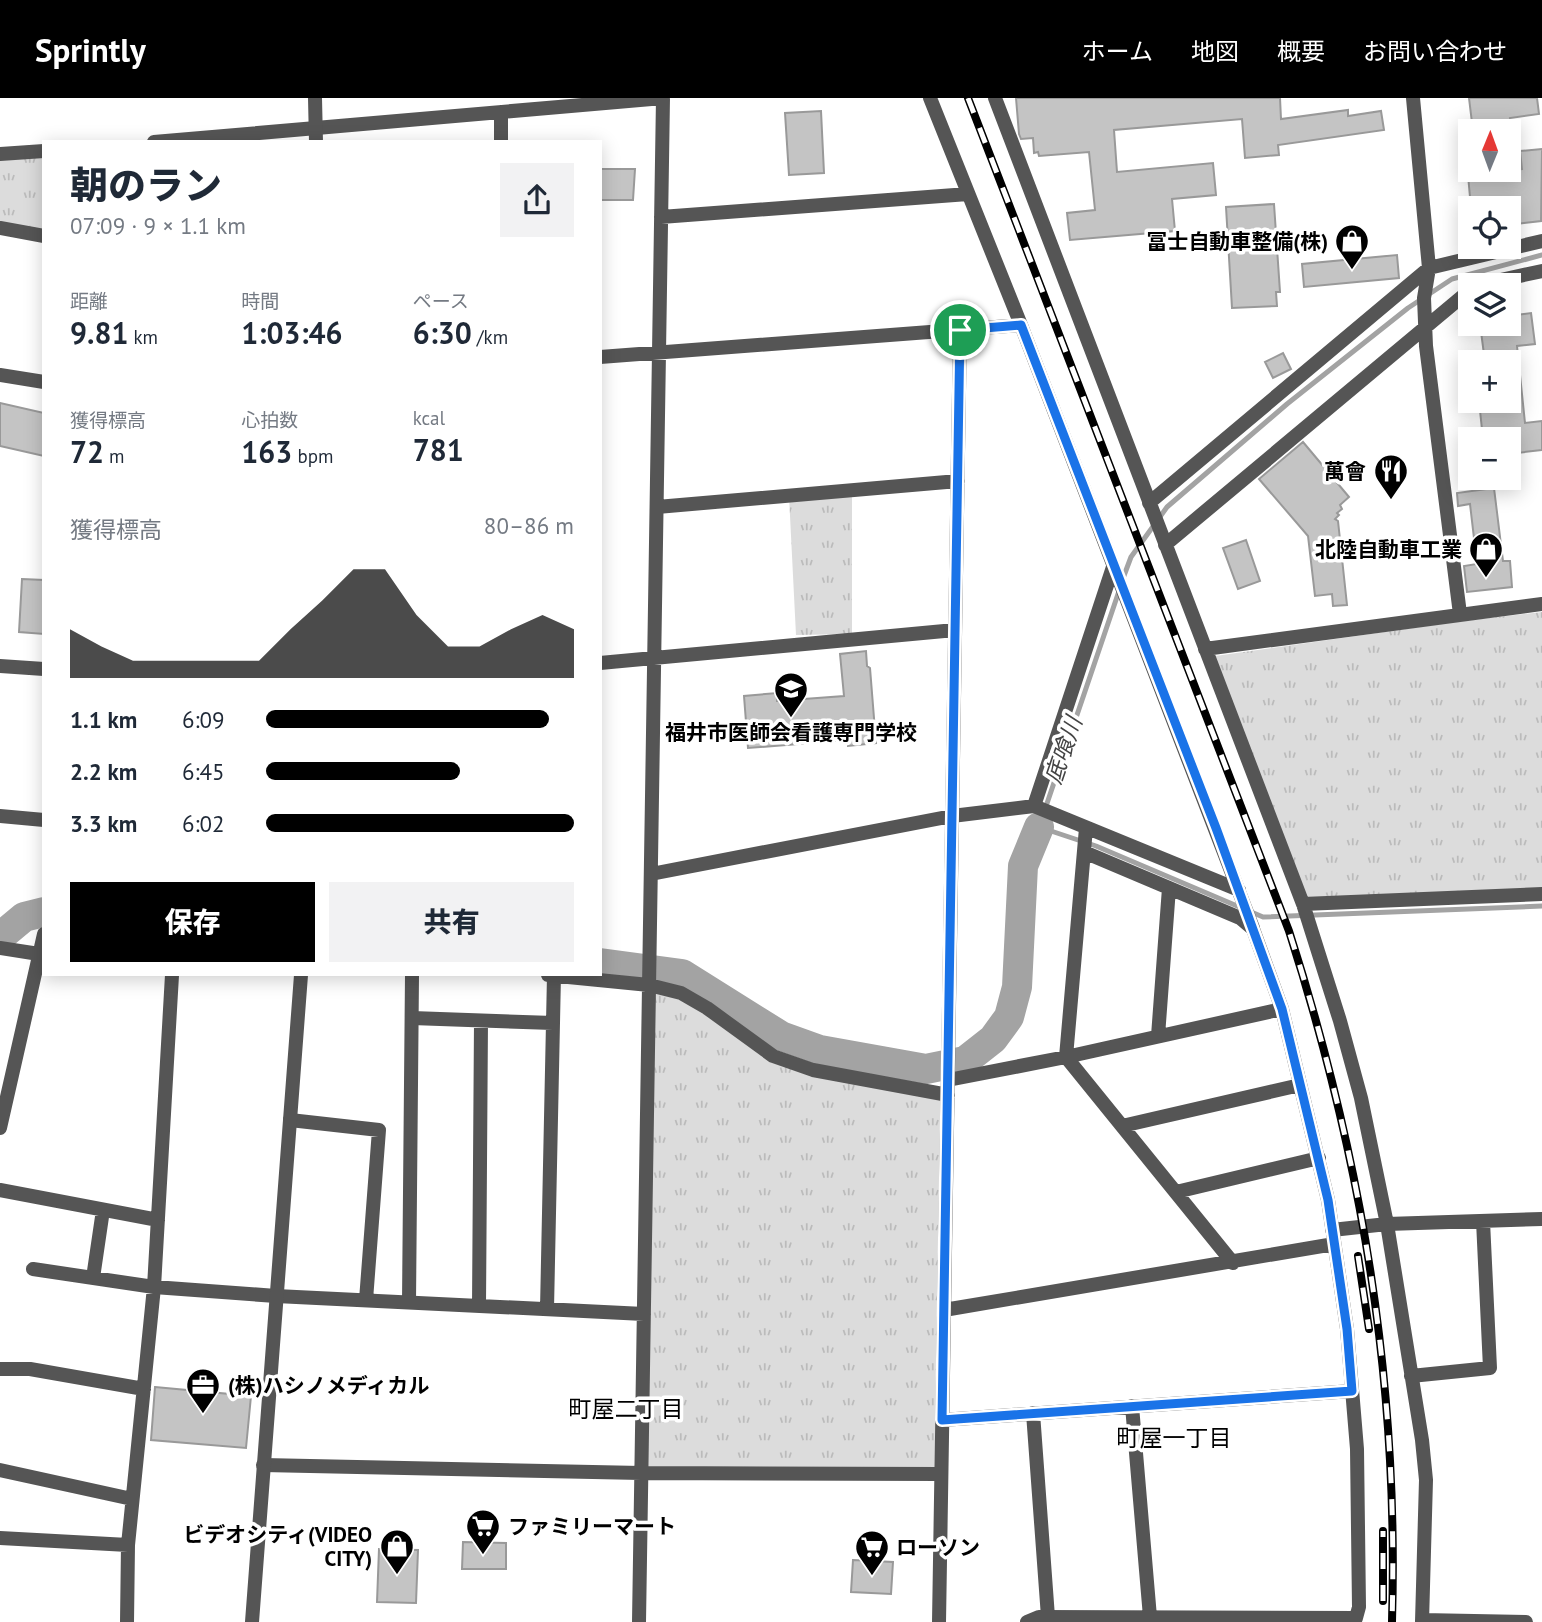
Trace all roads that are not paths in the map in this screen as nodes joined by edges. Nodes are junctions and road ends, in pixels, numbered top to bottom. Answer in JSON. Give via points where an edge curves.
{"nodes":[{"id":1,"x":315,"y":98,"type":"edge"},
{"id":2,"x":663,"y":98,"type":"edge"},
{"id":3,"x":930,"y":98,"type":"edge"},
{"id":4,"x":995,"y":98,"type":"edge"},
{"id":5,"x":1413,"y":98,"type":"edge"},
{"id":6,"x":501,"y":112,"type":"junction"},
{"id":7,"x":316,"y":135,"type":"edge"},
{"id":8,"x":200,"y":140,"type":"edge"},
{"id":9,"x":501,"y":140,"type":"edge"},
{"id":10,"x":42,"y":150,"type":"edge"},
{"id":11,"x":0,"y":154,"type":"edge"},
{"id":12,"x":968,"y":194,"type":"junction"},
{"id":13,"x":661,"y":217,"type":"junction"},
{"id":14,"x":0,"y":228,"type":"edge"},
{"id":15,"x":42,"y":236,"type":"edge"},
{"id":16,"x":1542,"y":241,"type":"edge"},
{"id":17,"x":1429,"y":268,"type":"junction"},
{"id":18,"x":1542,"y":271,"type":"edge"},
{"id":19,"x":1521,"y":276,"type":"edge"},
{"id":20,"x":1458,"y":300,"type":"edge"},
{"id":21,"x":1021,"y":325,"type":"junction"},
{"id":22,"x":1426,"y":325,"type":"junction"},
{"id":23,"x":960,"y":330,"type":"junction"},
{"id":24,"x":659,"y":352,"type":"junction"},
{"id":25,"x":602,"y":357,"type":"edge"},
{"id":26,"x":0,"y":375,"type":"edge"},
{"id":27,"x":42,"y":382,"type":"edge"},
{"id":28,"x":958,"y":481,"type":"junction"},
{"id":29,"x":1149,"y":503,"type":"junction"},
{"id":30,"x":657,"y":507,"type":"junction"},
{"id":31,"x":1165,"y":545,"type":"junction"},
{"id":32,"x":1113,"y":567,"type":"junction"},
{"id":33,"x":1542,"y":604,"type":"edge"},
{"id":34,"x":1460,"y":614,"type":"junction"},
{"id":35,"x":955,"y":630,"type":"junction"},
{"id":36,"x":1205,"y":649,"type":"junction"},
{"id":37,"x":654,"y":658,"type":"junction"},
{"id":38,"x":602,"y":663,"type":"edge"},
{"id":39,"x":0,"y":666,"type":"edge"},
{"id":40,"x":42,"y":669,"type":"edge"},
{"id":41,"x":1034,"y":806,"type":"junction"},
{"id":42,"x":0,"y":816,"type":"edge"},
{"id":43,"x":952,"y":816,"type":"junction"},
{"id":44,"x":42,"y":820,"type":"edge"},
{"id":45,"x":1086,"y":828,"type":"junction"},
{"id":46,"x":1084,"y":852,"type":"junction"},
{"id":47,"x":651,"y":874,"type":"junction"},
{"id":48,"x":1169,"y":888,"type":"junction"},
{"id":49,"x":1239,"y":890,"type":"junction"},
{"id":50,"x":1542,"y":894,"type":"edge"},
{"id":51,"x":1303,"y":904,"type":"junction"},
{"id":52,"x":1253,"y":929,"type":"junction"},
{"id":53,"x":42,"y":942,"type":"edge"},
{"id":54,"x":0,"y":948,"type":"edge"},
{"id":55,"x":39,"y":954,"type":"junction"},
{"id":56,"x":172,"y":976,"type":"edge"},
{"id":57,"x":301,"y":976,"type":"edge"},
{"id":58,"x":412,"y":976,"type":"edge"},
{"id":59,"x":554,"y":976,"type":"edge"},
{"id":60,"x":564,"y":976,"type":"edge"},
{"id":61,"x":649,"y":985,"type":"junction"},
{"id":62,"x":1282,"y":1009,"type":"junction"},
{"id":63,"x":412,"y":1018,"type":"junction"},
{"id":64,"x":481,"y":1021,"type":"junction"},
{"id":65,"x":553,"y":1023,"type":"junction"},
{"id":66,"x":1158,"y":1037,"type":"junction"},
{"id":67,"x":1066,"y":1057,"type":"junction"},
{"id":68,"x":7,"y":1069,"type":"edge"},
{"id":69,"x":1300,"y":1085,"type":"junction"},
{"id":70,"x":948,"y":1087,"type":"junction"},
{"id":71,"x":290,"y":1119,"type":"junction"},
{"id":72,"x":1122,"y":1126,"type":"junction"},
{"id":73,"x":0,"y":1128,"type":"edge"},
{"id":74,"x":1319,"y":1158,"type":"junction"},
{"id":75,"x":0,"y":1190,"type":"edge"},
{"id":76,"x":1176,"y":1192,"type":"junction"},
{"id":77,"x":103,"y":1210,"type":"junction"},
{"id":78,"x":1542,"y":1219,"type":"edge"},
{"id":79,"x":158,"y":1220,"type":"junction"},
{"id":80,"x":1483,"y":1221,"type":"junction"},
{"id":81,"x":1387,"y":1224,"type":"junction"},
{"id":82,"x":1333,"y":1237,"type":"junction"},
{"id":83,"x":1233,"y":1263,"type":"junction"},
{"id":84,"x":33,"y":1269,"type":"dead end"},
{"id":85,"x":93,"y":1278,"type":"junction"},
{"id":86,"x":154,"y":1287,"type":"junction"},
{"id":87,"x":276,"y":1296,"type":"junction"},
{"id":88,"x":366,"y":1300,"type":"junction"},
{"id":89,"x":409,"y":1302,"type":"junction"},
{"id":90,"x":479,"y":1306,"type":"junction"},
{"id":91,"x":547,"y":1309,"type":"junction"},
{"id":92,"x":944,"y":1310,"type":"junction"},
{"id":93,"x":644,"y":1314,"type":"junction"},
{"id":94,"x":0,"y":1369,"type":"edge"},
{"id":95,"x":1410,"y":1376,"type":"junction"},
{"id":96,"x":144,"y":1390,"type":"junction"},
{"id":97,"x":1352,"y":1391,"type":"junction"},
{"id":98,"x":1132,"y":1406,"type":"junction"},
{"id":99,"x":1033,"y":1413,"type":"junction"},
{"id":100,"x":942,"y":1420,"type":"junction"},
{"id":101,"x":263,"y":1465,"type":"junction"},
{"id":102,"x":0,"y":1470,"type":"edge"},
{"id":103,"x":641,"y":1472,"type":"junction"},
{"id":104,"x":942,"y":1474,"type":"junction"},
{"id":105,"x":132,"y":1499,"type":"junction"},
{"id":106,"x":0,"y":1538,"type":"edge"},
{"id":107,"x":128,"y":1545,"type":"junction"},
{"id":108,"x":1048,"y":1617,"type":"junction"},
{"id":109,"x":1150,"y":1617,"type":"junction"},
{"id":110,"x":1356,"y":1620,"type":"edge"},
{"id":111,"x":1422,"y":1621,"type":"edge"},
{"id":112,"x":127,"y":1622,"type":"edge"},
{"id":113,"x":252,"y":1622,"type":"edge"},
{"id":114,"x":639,"y":1622,"type":"edge"},
{"id":115,"x":939,"y":1622,"type":"edge"},
{"id":116,"x":1027,"y":1622,"type":"edge"},
{"id":117,"x":1526,"y":1622,"type":"edge"}],
"edges":[{"from":1,"to":7,"type":"street"},
{"from":2,"to":6,"type":"street"},
{"from":2,"to":13,"type":"street"},
{"from":3,"to":12,"type":"street"},
{"from":4,"to":29,"type":"street"},
{"from":5,"to":17,"type":"street"},
{"from":6,"to":7,"type":"street"},
{"from":6,"to":9,"type":"street"},
{"from":7,"to":8,"type":"street"},
{"from":10,"to":11,"type":"street"},
{"from":12,"to":13,"type":"street"},
{"from":12,"to":21,"type":"street"},
{"from":13,"to":24,"type":"street"},
{"from":14,"to":15,"type":"street"},
{"from":16,"to":17,"type":"street"},
{"from":17,"to":22,"type":"street"},
{"from":17,"to":29,"type":"street"},
{"from":18,"to":19,"type":"street"},
{"from":20,"to":22,"type":"street"},
{"from":21,"to":23,"type":"street"},
{"from":21,"to":32,"type":"street"},
{"from":22,"to":31,"type":"street"},
{"from":22,"to":34,"type":"street"},
{"from":23,"to":24,"type":"street"},
{"from":23,"to":28,"type":"street"},
{"from":24,"to":25,"type":"street"},
{"from":24,"to":30,"type":"street"},
{"from":26,"to":27,"type":"street"},
{"from":28,"to":30,"type":"street"},
{"from":28,"to":35,"type":"street"},
{"from":29,"to":31,"type":"street"},
{"from":30,"to":37,"type":"street"},
{"from":31,"to":36,"type":"street"},
{"from":32,"to":41,"type":"street"},
{"from":32,"to":49,"type":"street"},
{"from":33,"to":34,"type":"street"},
{"from":34,"to":36,"type":"street"},
{"from":35,"to":37,"type":"street"},
{"from":35,"to":43,"type":"street"},
{"from":36,"to":51,"type":"street"},
{"from":37,"to":38,"type":"street"},
{"from":37,"to":47,"type":"street"},
{"from":39,"to":40,"type":"street"},
{"from":41,"to":43,"type":"street"},
{"from":41,"to":45,"type":"street"},
{"from":42,"to":44,"type":"street"},
{"from":43,"to":47,"type":"street"},
{"from":43,"to":70,"type":"street"},
{"from":45,"to":46,"type":"street"},
{"from":45,"to":49,"type":"street"},
{"from":46,"to":48,"type":"street"},
{"from":46,"to":67,"type":"street"},
{"from":47,"to":61,"type":"street"},
{"from":48,"to":52,"type":"street","via":[[1240,918]]},
{"from":48,"to":66,"type":"street"},
{"from":49,"to":52,"type":"street"},
{"from":50,"to":51,"type":"street"},
{"from":51,"to":81,"type":"street","via":[[1361,1098]]},
{"from":52,"to":62,"type":"street"},
{"from":53,"to":55,"type":"street"},
{"from":54,"to":55,"type":"street"},
{"from":55,"to":68,"type":"street"},
{"from":56,"to":79,"type":"street"},
{"from":57,"to":71,"type":"street"},
{"from":58,"to":63,"type":"street"},
{"from":59,"to":65,"type":"street"},
{"from":60,"to":61,"type":"street"},
{"from":61,"to":70,"type":"street","via":[[681,993],[773,1056],[813,1070]]},
{"from":61,"to":93,"type":"street"},
{"from":62,"to":66,"type":"street"},
{"from":62,"to":69,"type":"street"},
{"from":63,"to":64,"type":"street"},
{"from":63,"to":89,"type":"street"},
{"from":64,"to":65,"type":"street"},
{"from":64,"to":90,"type":"street"},
{"from":65,"to":91,"type":"street"},
{"from":66,"to":67,"type":"street"},
{"from":67,"to":70,"type":"street"},
{"from":67,"to":72,"type":"street"},
{"from":68,"to":73,"type":"street"},
{"from":69,"to":72,"type":"street"},
{"from":69,"to":74,"type":"street"},
{"from":70,"to":92,"type":"street"},
{"from":71,"to":87,"type":"street"},
{"from":71,"to":88,"type":"street","via":[[379,1130]]},
{"from":72,"to":76,"type":"street"},
{"from":74,"to":76,"type":"street"},
{"from":74,"to":82,"type":"street"},
{"from":75,"to":77,"type":"street"},
{"from":76,"to":83,"type":"street"},
{"from":77,"to":79,"type":"street"},
{"from":77,"to":85,"type":"street"},
{"from":78,"to":80,"type":"street"},
{"from":79,"to":86,"type":"street"},
{"from":80,"to":81,"type":"street"},
{"from":80,"to":95,"type":"street","via":[[1490,1368]]},
{"from":81,"to":82,"type":"street"},
{"from":81,"to":95,"type":"street"},
{"from":82,"to":83,"type":"street"},
{"from":82,"to":97,"type":"street"},
{"from":83,"to":92,"type":"street"},
{"from":84,"to":85,"type":"street"},
{"from":85,"to":86,"type":"street"},
{"from":86,"to":87,"type":"street"},
{"from":86,"to":96,"type":"street"},
{"from":87,"to":88,"type":"street"},
{"from":87,"to":101,"type":"street"},
{"from":88,"to":89,"type":"street"},
{"from":89,"to":90,"type":"street"},
{"from":90,"to":91,"type":"street"},
{"from":91,"to":93,"type":"street"},
{"from":92,"to":100,"type":"street"},
{"from":93,"to":103,"type":"street"},
{"from":94,"to":96,"type":"street","via":[[30,1368]]},
{"from":95,"to":111,"type":"street","via":[[1426,1480]]},
{"from":96,"to":105,"type":"street"},
{"from":97,"to":98,"type":"street"},
{"from":97,"to":110,"type":"street","via":[[1357,1449]]},
{"from":98,"to":99,"type":"street"},
{"from":98,"to":109,"type":"street"},
{"from":99,"to":100,"type":"street"},
{"from":99,"to":108,"type":"street"},
{"from":100,"to":104,"type":"street"},
{"from":101,"to":103,"type":"street"},
{"from":101,"to":113,"type":"street"},
{"from":102,"to":105,"type":"street"},
{"from":103,"to":104,"type":"street"},
{"from":103,"to":114,"type":"street"},
{"from":104,"to":115,"type":"street"},
{"from":105,"to":107,"type":"street"},
{"from":106,"to":107,"type":"street"},
{"from":107,"to":112,"type":"street"},
{"from":108,"to":109,"type":"street"},
{"from":108,"to":116,"type":"street"},
{"from":109,"to":110,"type":"street"},
{"from":111,"to":117,"type":"street"}]}
